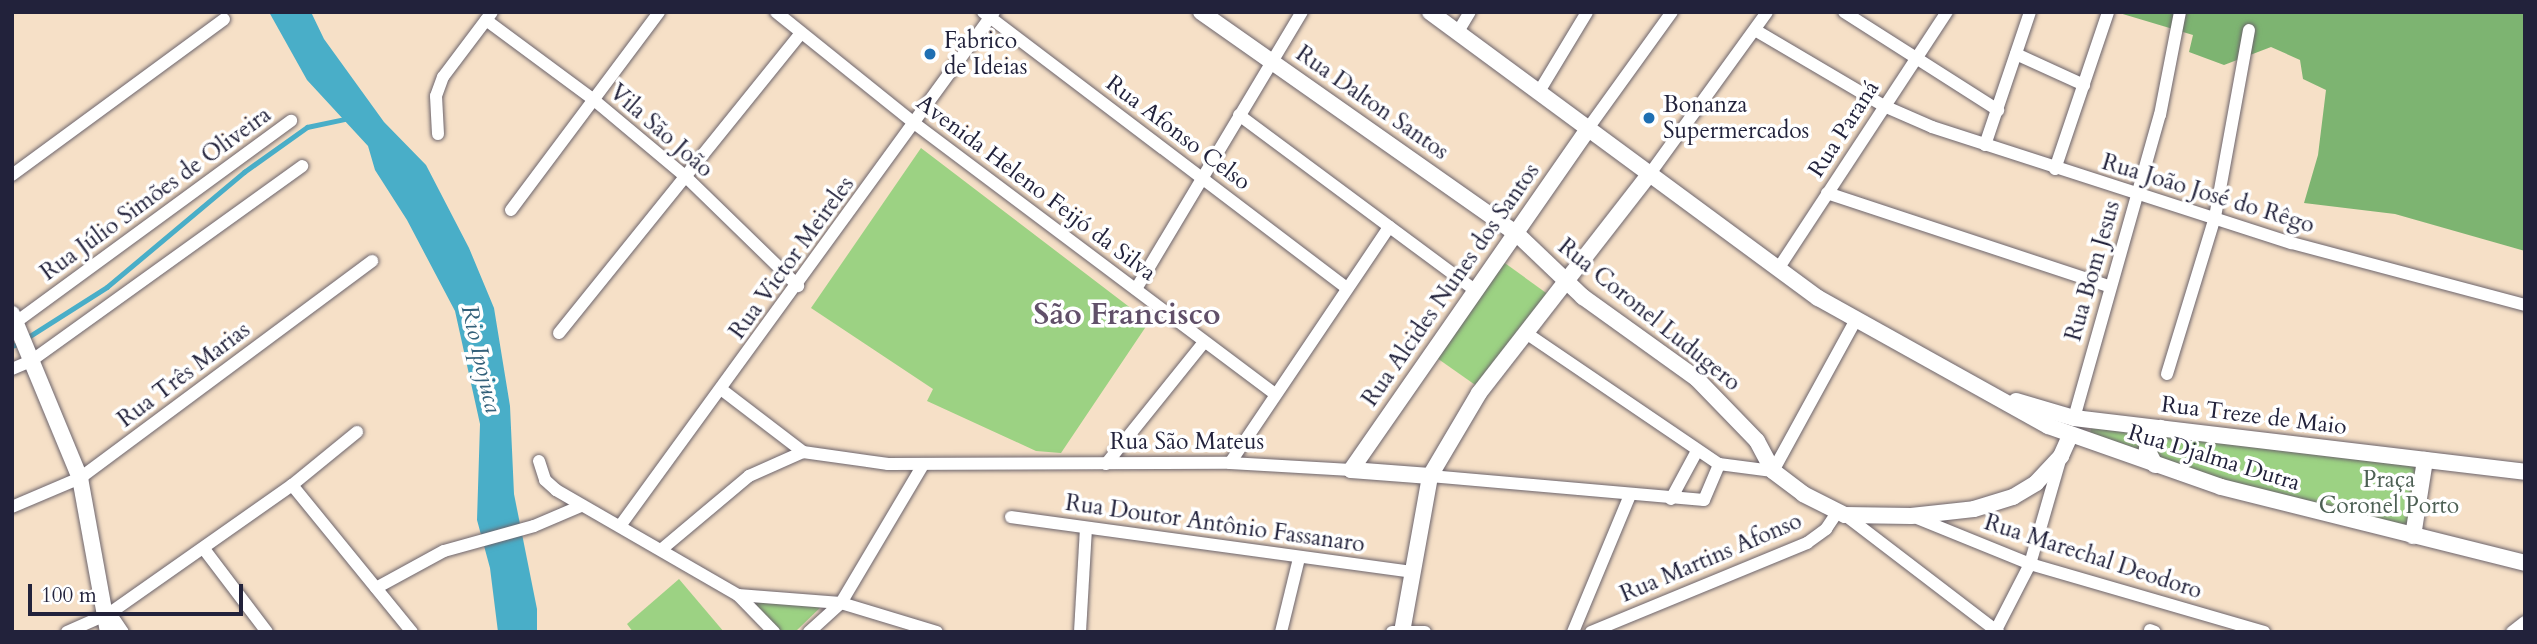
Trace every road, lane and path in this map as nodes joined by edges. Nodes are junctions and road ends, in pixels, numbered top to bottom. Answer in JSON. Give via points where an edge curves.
{"nodes":[{"id":1,"x":659,"y":12,"type":"edge"},
{"id":2,"x":776,"y":12,"type":"edge"},
{"id":3,"x":1201,"y":12,"type":"edge"},
{"id":4,"x":1302,"y":12,"type":"edge"},
{"id":5,"x":1430,"y":12,"type":"edge"},
{"id":6,"x":1470,"y":12,"type":"edge"},
{"id":7,"x":1587,"y":12,"type":"edge"},
{"id":8,"x":1672,"y":12,"type":"edge"},
{"id":9,"x":1767,"y":12,"type":"edge"},
{"id":10,"x":1844,"y":12,"type":"edge"},
{"id":11,"x":1947,"y":12,"type":"edge"},
{"id":12,"x":2030,"y":12,"type":"edge"},
{"id":13,"x":2108,"y":12,"type":"edge"},
{"id":14,"x":2180,"y":12,"type":"edge"},
{"id":15,"x":989,"y":14,"type":"edge"},
{"id":16,"x":489,"y":16,"type":"edge"},
{"id":17,"x":224,"y":19,"type":"dead end"},
{"id":18,"x":1459,"y":30,"type":"junction"},
{"id":19,"x":1755,"y":30,"type":"junction"},
{"id":20,"x":2249,"y":30,"type":"dead end"},
{"id":21,"x":801,"y":33,"type":"junction"},
{"id":22,"x":2016,"y":54,"type":"junction"},
{"id":23,"x":1915,"y":58,"type":"junction"},
{"id":24,"x":1272,"y":61,"type":"junction"},
{"id":25,"x":2084,"y":85,"type":"junction"},
{"id":26,"x":1541,"y":90,"type":"junction"},
{"id":27,"x":594,"y":100,"type":"junction"},
{"id":28,"x":1884,"y":106,"type":"junction"},
{"id":29,"x":1997,"y":110,"type":"junction"},
{"id":30,"x":1239,"y":115,"type":"junction"},
{"id":31,"x":290,"y":121,"type":"dead end"},
{"id":32,"x":914,"y":124,"type":"junction"},
{"id":33,"x":1589,"y":127,"type":"junction"},
{"id":34,"x":438,"y":134,"type":"dead end"},
{"id":35,"x":1985,"y":145,"type":"junction"},
{"id":36,"x":302,"y":166,"type":"dead end"},
{"id":37,"x":2055,"y":169,"type":"junction"},
{"id":38,"x":12,"y":175,"type":"edge"},
{"id":39,"x":1650,"y":175,"type":"junction"},
{"id":40,"x":685,"y":176,"type":"junction"},
{"id":41,"x":1203,"y":177,"type":"junction"},
{"id":42,"x":1827,"y":193,"type":"junction"},
{"id":43,"x":2136,"y":193,"type":"junction"},
{"id":44,"x":511,"y":210,"type":"dead end"},
{"id":45,"x":2215,"y":217,"type":"junction"},
{"id":46,"x":1389,"y":228,"type":"junction"},
{"id":47,"x":1516,"y":233,"type":"junction"},
{"id":48,"x":372,"y":261,"type":"dead end"},
{"id":49,"x":1778,"y":269,"type":"junction"},
{"id":50,"x":1566,"y":281,"type":"junction"},
{"id":51,"x":798,"y":286,"type":"junction"},
{"id":52,"x":2109,"y":286,"type":"junction"},
{"id":53,"x":1347,"y":288,"type":"junction"},
{"id":54,"x":1136,"y":289,"type":"junction"},
{"id":55,"x":1475,"y":290,"type":"junction"},
{"id":56,"x":2525,"y":305,"type":"edge"},
{"id":57,"x":14,"y":321,"type":"edge"},
{"id":58,"x":1855,"y":321,"type":"junction"},
{"id":59,"x":559,"y":333,"type":"dead end"},
{"id":60,"x":1526,"y":334,"type":"junction"},
{"id":61,"x":1204,"y":342,"type":"junction"},
{"id":62,"x":31,"y":361,"type":"junction"},
{"id":63,"x":12,"y":369,"type":"edge"},
{"id":64,"x":2167,"y":374,"type":"dead end"},
{"id":65,"x":1981,"y":389,"type":"junction"},
{"id":66,"x":723,"y":390,"type":"junction"},
{"id":67,"x":1275,"y":394,"type":"junction"},
{"id":68,"x":2074,"y":418,"type":"junction"},
{"id":69,"x":2161,"y":428,"type":"junction"},
{"id":70,"x":357,"y":432,"type":"dead end"},
{"id":71,"x":2070,"y":436,"type":"junction"},
{"id":72,"x":1697,"y":451,"type":"junction"},
{"id":73,"x":803,"y":452,"type":"junction"},
{"id":74,"x":2061,"y":456,"type":"junction"},
{"id":75,"x":2425,"y":460,"type":"junction"},
{"id":76,"x":540,"y":461,"type":"dead end"},
{"id":77,"x":1230,"y":463,"type":"junction"},
{"id":78,"x":1105,"y":464,"type":"junction"},
{"id":79,"x":1719,"y":464,"type":"junction"},
{"id":80,"x":923,"y":465,"type":"junction"},
{"id":81,"x":2155,"y":465,"type":"junction"},
{"id":82,"x":1351,"y":470,"type":"junction"},
{"id":83,"x":1773,"y":471,"type":"junction"},
{"id":84,"x":2525,"y":472,"type":"edge"},
{"id":85,"x":1430,"y":475,"type":"junction"},
{"id":86,"x":80,"y":478,"type":"junction"},
{"id":87,"x":292,"y":485,"type":"junction"},
{"id":88,"x":1630,"y":495,"type":"junction"},
{"id":89,"x":1671,"y":499,"type":"junction"},
{"id":90,"x":581,"y":506,"type":"junction"},
{"id":91,"x":12,"y":508,"type":"edge"},
{"id":92,"x":1842,"y":513,"type":"junction"},
{"id":93,"x":1911,"y":516,"type":"junction"},
{"id":94,"x":1011,"y":517,"type":"dead end"},
{"id":95,"x":620,"y":526,"type":"junction"},
{"id":96,"x":1086,"y":528,"type":"junction"},
{"id":97,"x":2413,"y":536,"type":"junction"},
{"id":98,"x":204,"y":549,"type":"junction"},
{"id":99,"x":662,"y":549,"type":"junction"},
{"id":100,"x":1299,"y":558,"type":"junction"},
{"id":101,"x":2525,"y":563,"type":"edge"},
{"id":102,"x":2030,"y":564,"type":"junction"},
{"id":103,"x":1413,"y":572,"type":"junction"},
{"id":104,"x":376,"y":588,"type":"junction"},
{"id":105,"x":738,"y":595,"type":"junction"},
{"id":106,"x":841,"y":603,"type":"junction"},
{"id":107,"x":109,"y":614,"type":"junction"},
{"id":108,"x":2525,"y":622,"type":"edge"},
{"id":109,"x":2230,"y":628,"type":"edge"},
{"id":110,"x":1399,"y":631,"type":"edge"},
{"id":111,"x":1996,"y":631,"type":"edge"},
{"id":112,"x":67,"y":632,"type":"edge"},
{"id":113,"x":108,"y":632,"type":"edge"},
{"id":114,"x":123,"y":632,"type":"edge"},
{"id":115,"x":267,"y":632,"type":"edge"},
{"id":116,"x":412,"y":632,"type":"edge"},
{"id":117,"x":774,"y":632,"type":"edge"},
{"id":118,"x":809,"y":632,"type":"edge"},
{"id":119,"x":937,"y":632,"type":"edge"},
{"id":120,"x":1080,"y":632,"type":"edge"},
{"id":121,"x":1281,"y":632,"type":"edge"},
{"id":122,"x":1425,"y":632,"type":"edge"},
{"id":123,"x":1573,"y":632,"type":"edge"},
{"id":124,"x":1591,"y":632,"type":"edge"},
{"id":125,"x":2264,"y":632,"type":"edge"},
{"id":126,"x":2512,"y":632,"type":"edge"}],
"edges":[{"from":1,"to":27,"type":"street"},
{"from":2,"to":21,"type":"street","name":"Avenida Heleno Feijó da Silva"},
{"from":3,"to":24,"type":"main road","name":"Rua Dalton Santos"},
{"from":4,"to":24,"type":"street"},
{"from":5,"to":18,"type":"main road"},
{"from":6,"to":18,"type":"street"},
{"from":7,"to":26,"type":"street"},
{"from":8,"to":33,"type":"street"},
{"from":9,"to":19,"type":"street"},
{"from":10,"to":23,"type":"street"},
{"from":11,"to":23,"type":"street","name":"Rua Paraná"},
{"from":12,"to":22,"type":"street"},
{"from":13,"to":25,"type":"street"},
{"from":14,"to":43,"type":"street","name":"Rua Bom Jesus","via":[[2160,115]]},
{"from":15,"to":32,"type":"street","name":"Rua Victor Meireles"},
{"from":15,"to":41,"type":"street","name":"Rua Afonso Celso"},
{"from":16,"to":27,"type":"street","name":"Vila São João"},
{"from":16,"to":34,"type":"street","via":[[443,77],[436,96]]},
{"from":17,"to":38,"type":"street"},
{"from":18,"to":26,"type":"main road"},
{"from":19,"to":28,"type":"street","name":"Rua João José do Rêgo"},
{"from":19,"to":39,"type":"street"},
{"from":20,"to":45,"type":"street"},
{"from":21,"to":32,"type":"street","name":"Avenida Heleno Feijó da Silva"},
{"from":21,"to":40,"type":"street"},
{"from":22,"to":25,"type":"street"},
{"from":22,"to":29,"type":"street"},
{"from":23,"to":28,"type":"street","name":"Rua Paraná"},
{"from":23,"to":29,"type":"street"},
{"from":24,"to":30,"type":"street"},
{"from":24,"to":47,"type":"main road","name":"Rua Dalton Santos"},
{"from":25,"to":37,"type":"street"},
{"from":26,"to":33,"type":"main road"},
{"from":27,"to":40,"type":"street","name":"Vila São João"},
{"from":27,"to":44,"type":"street"},
{"from":28,"to":35,"type":"street","name":"Rua João José do Rêgo"},
{"from":28,"to":42,"type":"street","name":"Rua Paraná"},
{"from":29,"to":35,"type":"street"},
{"from":30,"to":41,"type":"street"},
{"from":30,"to":46,"type":"street"},
{"from":31,"to":57,"type":"street","name":"Rua Júlio Simões de Oliveira"},
{"from":32,"to":51,"type":"street","name":"Rua Victor Meireles"},
{"from":32,"to":54,"type":"street","name":"Avenida Heleno Feijó da Silva"},
{"from":33,"to":39,"type":"main road"},
{"from":33,"to":47,"type":"main road","name":"Rua Alcides Nunes dos Santos"},
{"from":35,"to":37,"type":"street","name":"Rua João José do Rêgo"},
{"from":36,"to":62,"type":"street"},
{"from":37,"to":43,"type":"street","name":"Rua João José do Rêgo"},
{"from":39,"to":49,"type":"main road"},
{"from":39,"to":50,"type":"main road"},
{"from":40,"to":51,"type":"street","name":"Vila São João"},
{"from":40,"to":59,"type":"street"},
{"from":41,"to":53,"type":"street","name":"Rua Afonso Celso"},
{"from":41,"to":54,"type":"street"},
{"from":42,"to":49,"type":"street","name":"Rua Paraná"},
{"from":42,"to":52,"type":"street"},
{"from":43,"to":45,"type":"street","name":"Rua João José do Rêgo"},
{"from":43,"to":52,"type":"street","name":"Rua Bom Jesus"},
{"from":45,"to":56,"type":"street","name":"Rua João José do Rêgo","via":[[2364,264]]},
{"from":45,"to":64,"type":"street"},
{"from":46,"to":53,"type":"street"},
{"from":46,"to":55,"type":"street"},
{"from":47,"to":50,"type":"main road","name":"Rua Coronel Ludugero"},
{"from":47,"to":55,"type":"main road","name":"Rua Alcides Nunes dos Santos"},
{"from":48,"to":86,"type":"street","name":"Rua Três Marias"},
{"from":49,"to":58,"type":"main road"},
{"from":50,"to":60,"type":"main road"},
{"from":50,"to":83,"type":"main road","name":"Rua Coronel Ludugero","via":[[1697,379],[1757,441]]},
{"from":51,"to":66,"type":"street","name":"Rua Victor Meireles"},
{"from":52,"to":68,"type":"street","name":"Rua Bom Jesus"},
{"from":53,"to":67,"type":"street"},
{"from":54,"to":61,"type":"street","name":"Avenida Heleno Feijó da Silva"},
{"from":55,"to":82,"type":"main road","name":"Rua Alcides Nunes dos Santos"},
{"from":57,"to":62,"type":"main road"},
{"from":58,"to":65,"type":"main road"},
{"from":58,"to":83,"type":"street"},
{"from":60,"to":72,"type":"street"},
{"from":60,"to":85,"type":"main road","via":[[1479,393]]},
{"from":61,"to":67,"type":"street","name":"Avenida Heleno Feijó da Silva"},
{"from":61,"to":78,"type":"street"},
{"from":62,"to":63,"type":"street"},
{"from":62,"to":86,"type":"main road"},
{"from":65,"to":68,"type":"main road","name":"Rua Treze de Maio"},
{"from":65,"to":71,"type":"main road","name":"Rua Djalma Dutra"},
{"from":66,"to":73,"type":"street"},
{"from":66,"to":95,"type":"street","name":"Rua Victor Meireles"},
{"from":67,"to":77,"type":"street"},
{"from":68,"to":69,"type":"main road","name":"Rua Treze de Maio"},
{"from":69,"to":75,"type":"main road","name":"Rua Treze de Maio"},
{"from":69,"to":81,"type":"main road","via":[[2152,435],[2147,449]]},
{"from":70,"to":87,"type":"street"},
{"from":71,"to":74,"type":"main road"},
{"from":71,"to":81,"type":"main road","name":"Rua Djalma Dutra"},
{"from":72,"to":79,"type":"street"},
{"from":72,"to":89,"type":"street"},
{"from":73,"to":80,"type":"street","name":"Rua São Mateus","via":[[859,462]]},
{"from":73,"to":99,"type":"street","via":[[749,476]]},
{"from":74,"to":93,"type":"main road","via":[[2036,483],[2013,497],[1974,509]]},
{"from":74,"to":102,"type":"street"},
{"from":75,"to":84,"type":"main road","name":"Rua Treze de Maio"},
{"from":75,"to":97,"type":"main road"},
{"from":76,"to":90,"type":"street","via":[[549,484]]},
{"from":77,"to":78,"type":"street","name":"Rua São Mateus"},
{"from":77,"to":82,"type":"street","name":"Rua São Mateus"},
{"from":78,"to":80,"type":"street","name":"Rua São Mateus"},
{"from":79,"to":83,"type":"street"},
{"from":79,"to":89,"type":"street","name":"Rua São Mateus","via":[[1704,500]]},
{"from":80,"to":106,"type":"street"},
{"from":81,"to":97,"type":"main road","name":"Rua Djalma Dutra","via":[[2221,487]]},
{"from":82,"to":85,"type":"main road","name":"Rua São Mateus"},
{"from":83,"to":92,"type":"main road","via":[[1803,495]]},
{"from":85,"to":88,"type":"street","name":"Rua São Mateus"},
{"from":85,"to":103,"type":"main road"},
{"from":86,"to":91,"type":"street","name":"Rua Três Marias"},
{"from":86,"to":107,"type":"main road"},
{"from":87,"to":98,"type":"street"},
{"from":87,"to":104,"type":"street"},
{"from":88,"to":89,"type":"street","name":"Rua São Mateus"},
{"from":88,"to":123,"type":"street"},
{"from":90,"to":95,"type":"street"},
{"from":90,"to":104,"type":"street","via":[[534,526],[444,551]]},
{"from":92,"to":93,"type":"main road"},
{"from":92,"to":111,"type":"street"},
{"from":92,"to":124,"type":"street","name":"Rua Martins Afonso","via":[[1807,543]]},
{"from":93,"to":102,"type":"street","name":"Rua Marechal Deodoro"},
{"from":94,"to":96,"type":"street","name":"Rua Doutor Antônio Fassanaro"},
{"from":95,"to":99,"type":"street"},
{"from":96,"to":100,"type":"street","name":"Rua Doutor Antônio Fassanaro"},
{"from":96,"to":120,"type":"street"},
{"from":97,"to":101,"type":"main road","name":"Rua Djalma Dutra"},
{"from":98,"to":107,"type":"street"},
{"from":98,"to":115,"type":"street"},
{"from":99,"to":105,"type":"street"},
{"from":100,"to":103,"type":"street","name":"Rua Doutor Antônio Fassanaro"},
{"from":100,"to":121,"type":"street"},
{"from":102,"to":109,"type":"street","name":"Rua Marechal Deodoro"},
{"from":102,"to":111,"type":"street"},
{"from":103,"to":110,"type":"main road"},
{"from":104,"to":116,"type":"street"},
{"from":105,"to":106,"type":"street"},
{"from":105,"to":117,"type":"street"},
{"from":106,"to":118,"type":"street"},
{"from":106,"to":119,"type":"street"},
{"from":107,"to":112,"type":"street"},
{"from":107,"to":113,"type":"main road"},
{"from":107,"to":114,"type":"street"},
{"from":108,"to":126,"type":"street"},
{"from":109,"to":125,"type":"street","name":"Rua Marechal Deodoro"},
{"from":110,"to":122,"type":"street"}]}
